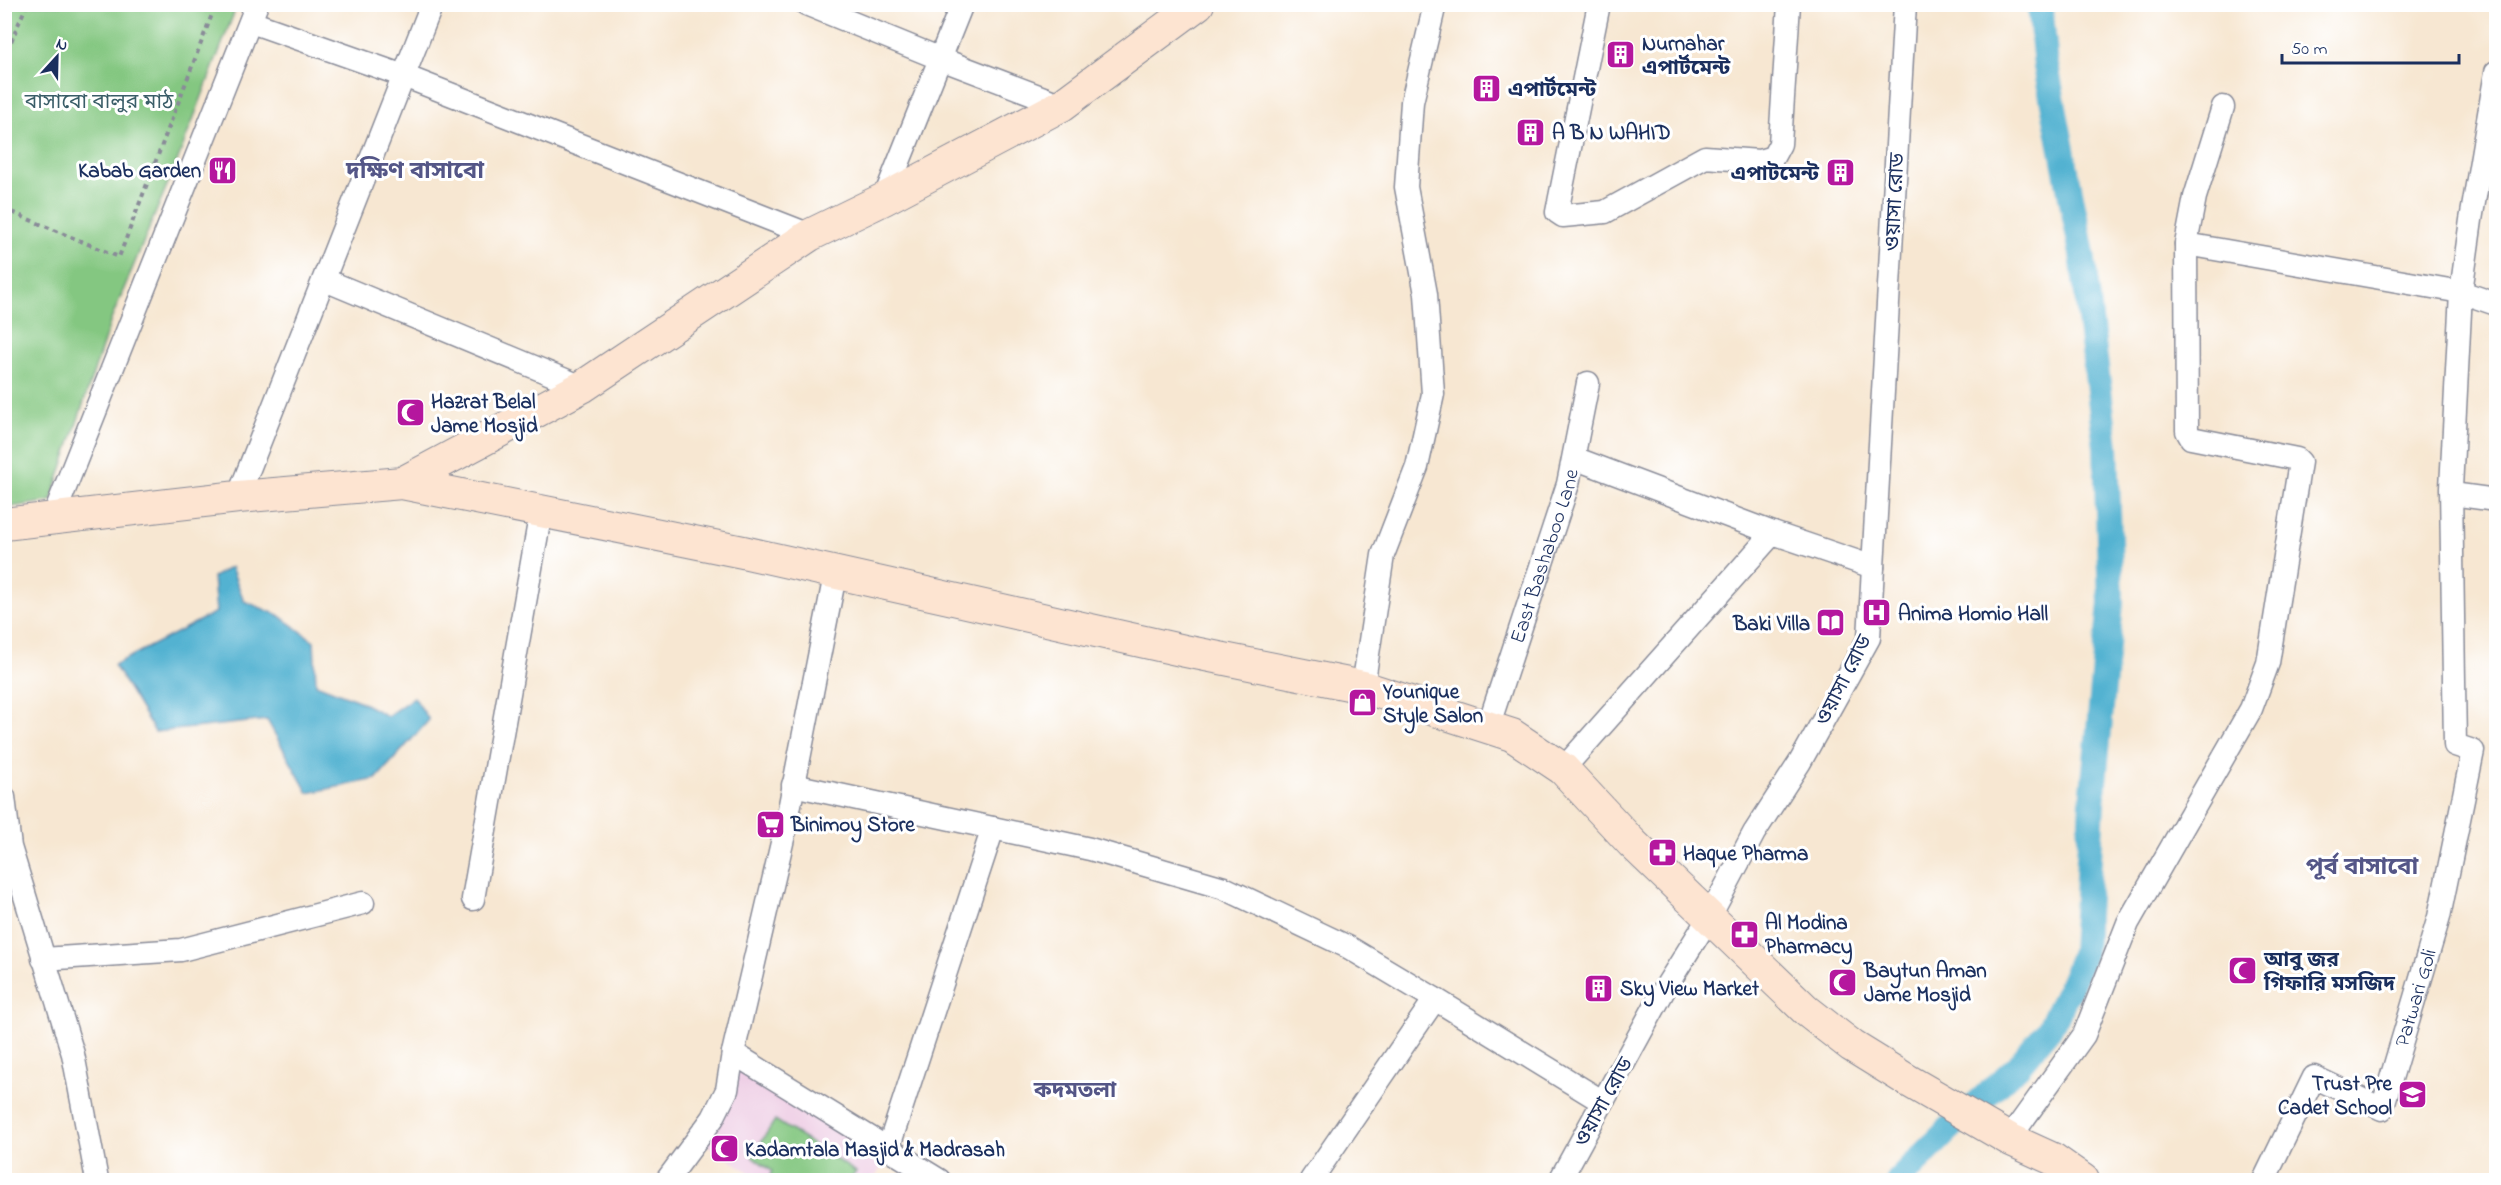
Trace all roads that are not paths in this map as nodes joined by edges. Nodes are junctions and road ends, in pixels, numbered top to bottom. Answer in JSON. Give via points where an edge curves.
{"nodes":[{"id":1,"x":432,"y":4,"type":"edge"},
{"id":2,"x":806,"y":4,"type":"edge"},
{"id":3,"x":962,"y":4,"type":"edge"},
{"id":4,"x":1198,"y":4,"type":"edge"},
{"id":5,"x":1434,"y":4,"type":"edge"},
{"id":6,"x":1599,"y":4,"type":"edge"},
{"id":7,"x":1789,"y":4,"type":"edge"},
{"id":8,"x":1905,"y":4,"type":"edge"},
{"id":9,"x":254,"y":13,"type":"edge"},
{"id":10,"x":940,"y":59,"type":"junction"},
{"id":11,"x":2496,"y":72,"type":"edge"},
{"id":12,"x":404,"y":76,"type":"junction"},
{"id":13,"x":1062,"y":105,"type":"junction"},
{"id":14,"x":2223,"y":107,"type":"dead end"},
{"id":15,"x":884,"y":199,"type":"junction"},
{"id":16,"x":810,"y":235,"type":"junction"},
{"id":17,"x":2186,"y":244,"type":"junction"},
{"id":18,"x":325,"y":280,"type":"junction"},
{"id":19,"x":2462,"y":292,"type":"junction"},
{"id":20,"x":2496,"y":304,"type":"edge"},
{"id":21,"x":1588,"y":383,"type":"dead end"},
{"id":22,"x":582,"y":387,"type":"junction"},
{"id":23,"x":1574,"y":458,"type":"junction"},
{"id":24,"x":402,"y":483,"type":"junction"},
{"id":25,"x":2452,"y":494,"type":"junction"},
{"id":26,"x":238,"y":497,"type":"junction"},
{"id":27,"x":2496,"y":500,"type":"edge"},
{"id":28,"x":541,"y":511,"type":"junction"},
{"id":29,"x":53,"y":518,"type":"junction"},
{"id":30,"x":4,"y":524,"type":"edge"},
{"id":31,"x":1773,"y":533,"type":"junction"},
{"id":32,"x":1873,"y":567,"type":"junction"},
{"id":33,"x":835,"y":575,"type":"junction"},
{"id":34,"x":1363,"y":687,"type":"junction"},
{"id":35,"x":1488,"y":727,"type":"junction"},
{"id":36,"x":1563,"y":770,"type":"junction"},
{"id":37,"x":793,"y":785,"type":"junction"},
{"id":38,"x":4,"y":797,"type":"edge"},
{"id":39,"x":993,"y":828,"type":"junction"},
{"id":40,"x":473,"y":899,"type":"dead end"},
{"id":41,"x":363,"y":903,"type":"dead end"},
{"id":42,"x":1710,"y":916,"type":"junction"},
{"id":43,"x":43,"y":959,"type":"junction"},
{"id":44,"x":1435,"y":999,"type":"junction"},
{"id":45,"x":733,"y":1053,"type":"junction"},
{"id":46,"x":1603,"y":1102,"type":"junction"},
{"id":47,"x":2009,"y":1139,"type":"junction"},
{"id":48,"x":888,"y":1149,"type":"junction"},
{"id":49,"x":97,"y":1180,"type":"edge"},
{"id":50,"x":667,"y":1180,"type":"edge"},
{"id":51,"x":939,"y":1180,"type":"edge"},
{"id":52,"x":1311,"y":1180,"type":"edge"},
{"id":53,"x":1560,"y":1180,"type":"edge"},
{"id":54,"x":2083,"y":1180,"type":"edge"},
{"id":55,"x":2264,"y":1180,"type":"edge"}],
"edges":[{"from":1,"to":12,"type":"street"},
{"from":2,"to":10,"type":"street"},
{"from":3,"to":10,"type":"street"},
{"from":4,"to":13,"type":"street"},
{"from":5,"to":34,"type":"street","via":[[1412,102],[1406,187],[1426,294],[1433,394],[1416,472],[1383,555]]},
{"from":6,"to":7,"type":"street","via":[[1557,212],[1563,216],[1605,213],[1705,157],[1759,161],[1773,157],[1780,144]]},
{"from":8,"to":32,"type":"street","name":"ওয়াসা রোড"},
{"from":9,"to":12,"type":"street"},
{"from":9,"to":29,"type":"street"},
{"from":10,"to":13,"type":"street"},
{"from":10,"to":15,"type":"street"},
{"from":11,"to":19,"type":"street"},
{"from":12,"to":16,"type":"street"},
{"from":12,"to":18,"type":"street"},
{"from":13,"to":15,"type":"street"},
{"from":14,"to":17,"type":"street","via":[[2195,197]]},
{"from":15,"to":16,"type":"street"},
{"from":16,"to":22,"type":"street"},
{"from":17,"to":19,"type":"street"},
{"from":17,"to":47,"type":"street","via":[[2189,436],[2300,462],[2268,663],[2252,709],[2128,923],[2084,1035]]},
{"from":18,"to":22,"type":"street"},
{"from":18,"to":26,"type":"street"},
{"from":19,"to":20,"type":"street"},
{"from":19,"to":25,"type":"street"},
{"from":21,"to":23,"type":"street","name":"East Bashaboo Lane"},
{"from":22,"to":24,"type":"street"},
{"from":23,"to":31,"type":"street"},
{"from":23,"to":35,"type":"street","name":"East Bashaboo Lane"},
{"from":24,"to":26,"type":"street"},
{"from":24,"to":28,"type":"street"},
{"from":25,"to":27,"type":"street"},
{"from":25,"to":55,"type":"street","name":"Patwari Goli","via":[[2455,745],[2473,751],[2439,917],[2382,1109],[2314,1077]]},
{"from":26,"to":29,"type":"street"},
{"from":28,"to":33,"type":"street"},
{"from":28,"to":40,"type":"street"},
{"from":29,"to":30,"type":"street"},
{"from":31,"to":32,"type":"street"},
{"from":31,"to":36,"type":"street"},
{"from":32,"to":42,"type":"street","name":"ওয়াসা রোড","via":[[1869,638]]},
{"from":33,"to":34,"type":"street"},
{"from":33,"to":37,"type":"street"},
{"from":34,"to":35,"type":"street"},
{"from":35,"to":36,"type":"street","via":[[1512,735]]},
{"from":36,"to":42,"type":"street","via":[[1632,843]]},
{"from":37,"to":39,"type":"street"},
{"from":37,"to":45,"type":"street"},
{"from":38,"to":43,"type":"street","via":[[10,847]]},
{"from":39,"to":44,"type":"street","via":[[1090,849],[1224,888],[1348,946]]},
{"from":39,"to":48,"type":"street"},
{"from":41,"to":43,"type":"street","via":[[181,950]]},
{"from":42,"to":46,"type":"street","name":"ওয়াসা রোড","via":[[1665,988]]},
{"from":42,"to":47,"type":"street","via":[[1807,1011],[1852,1046]]},
{"from":43,"to":49,"type":"street","via":[[73,1054]]},
{"from":44,"to":46,"type":"street"},
{"from":44,"to":52,"type":"street"},
{"from":45,"to":48,"type":"street"},
{"from":45,"to":50,"type":"street","via":[[727,1090],[718,1109]]},
{"from":46,"to":53,"type":"street","name":"ওয়াসা রোড"},
{"from":47,"to":54,"type":"street","via":[[2053,1159]]},
{"from":48,"to":51,"type":"street"}]}
